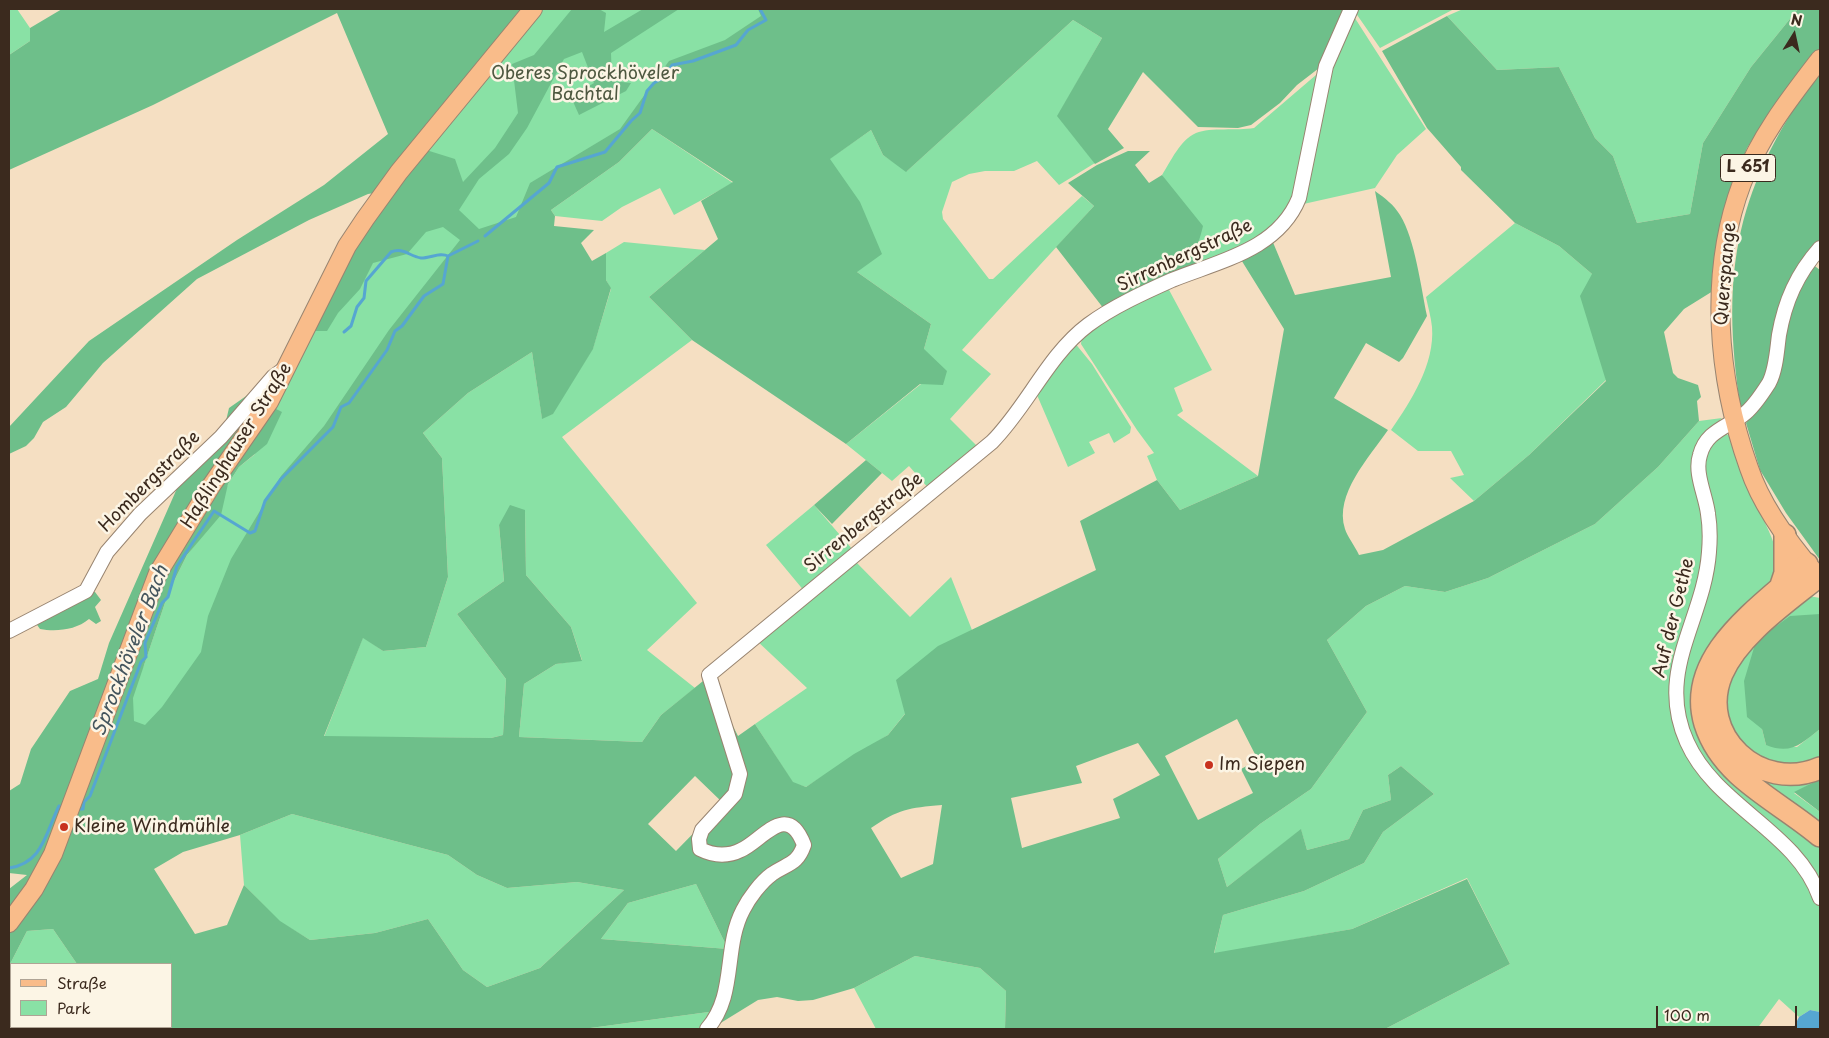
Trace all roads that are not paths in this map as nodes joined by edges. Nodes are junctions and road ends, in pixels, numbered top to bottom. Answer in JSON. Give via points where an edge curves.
{"nodes":[{"id":1,"x":533,"y":9,"type":"edge"},
{"id":2,"x":1351,"y":9,"type":"edge"},
{"id":3,"x":1820,"y":59,"type":"edge"},
{"id":4,"x":1820,"y":248,"type":"edge"},
{"id":5,"x":288,"y":365,"type":"junction"},
{"id":6,"x":1734,"y":419,"type":"junction"},
{"id":7,"x":1785,"y":535,"type":"junction"},
{"id":8,"x":1815,"y":573,"type":"edge"},
{"id":9,"x":1779,"y":591,"type":"junction"},
{"id":10,"x":9,"y":632,"type":"edge"},
{"id":11,"x":1820,"y":768,"type":"edge"},
{"id":12,"x":1820,"y":836,"type":"edge"},
{"id":13,"x":1820,"y":898,"type":"edge"},
{"id":14,"x":9,"y":922,"type":"edge"},
{"id":15,"x":707,"y":1029,"type":"edge"}],
"edges":[{"from":1,"to":5,"type":"main road","name":"Haßlinghauser Straße","via":[[364,219]]},
{"from":2,"to":15,"type":"street","name":"Sirrenbergstraße","via":[[1326,66],[1299,198],[1284,222],[1261,244],[1171,281],[1089,324],[1072,338],[1010,424],[992,442],[709,675],[740,774],[735,794],[702,830],[700,849],[723,855],[742,850],[778,824],[792,827],[804,845],[800,857],[771,875],[742,911],[731,953],[725,998],[718,1017]]},
{"from":3,"to":6,"type":"main road","name":"Querspange","number":"L 651","via":[[1768,130],[1745,174],[1730,223],[1720,316],[1723,357]]},
{"from":4,"to":6,"type":"street","name":"Auf der Gethe","via":[[1789,293],[1770,381],[1760,398],[1743,415]]},
{"from":5,"to":10,"type":"street","name":"Hombergstraße","via":[[140,514],[107,552],[86,591]]},
{"from":5,"to":14,"type":"main road","name":"Haßlinghauser Straße","via":[[269,402],[211,486],[158,573],[53,854],[34,888]]},
{"from":6,"to":7,"type":"main road","name":"Querspange","number":"L 651","via":[[1749,470]]},
{"from":6,"to":13,"type":"street","name":"Auf der Gethe","via":[[1709,436],[1699,457],[1708,514],[1709,552],[1701,598],[1685,638],[1676,674],[1678,714],[1685,738],[1701,767],[1727,796],[1799,858]]},
{"from":7,"to":8,"type":"main road","name":"Querspange","number":"L 651"},
{"from":7,"to":9,"type":"highway","via":[[1784,573]]},
{"from":8,"to":9,"type":"highway"},
{"from":8,"to":11,"type":"highway","via":[[1740,646],[1721,676],[1716,704],[1721,729],[1728,742],[1760,769],[1789,775]]},
{"from":9,"to":12,"type":"highway","via":[[1731,634],[1717,652],[1704,684],[1704,719],[1712,741],[1737,774]]}]}
